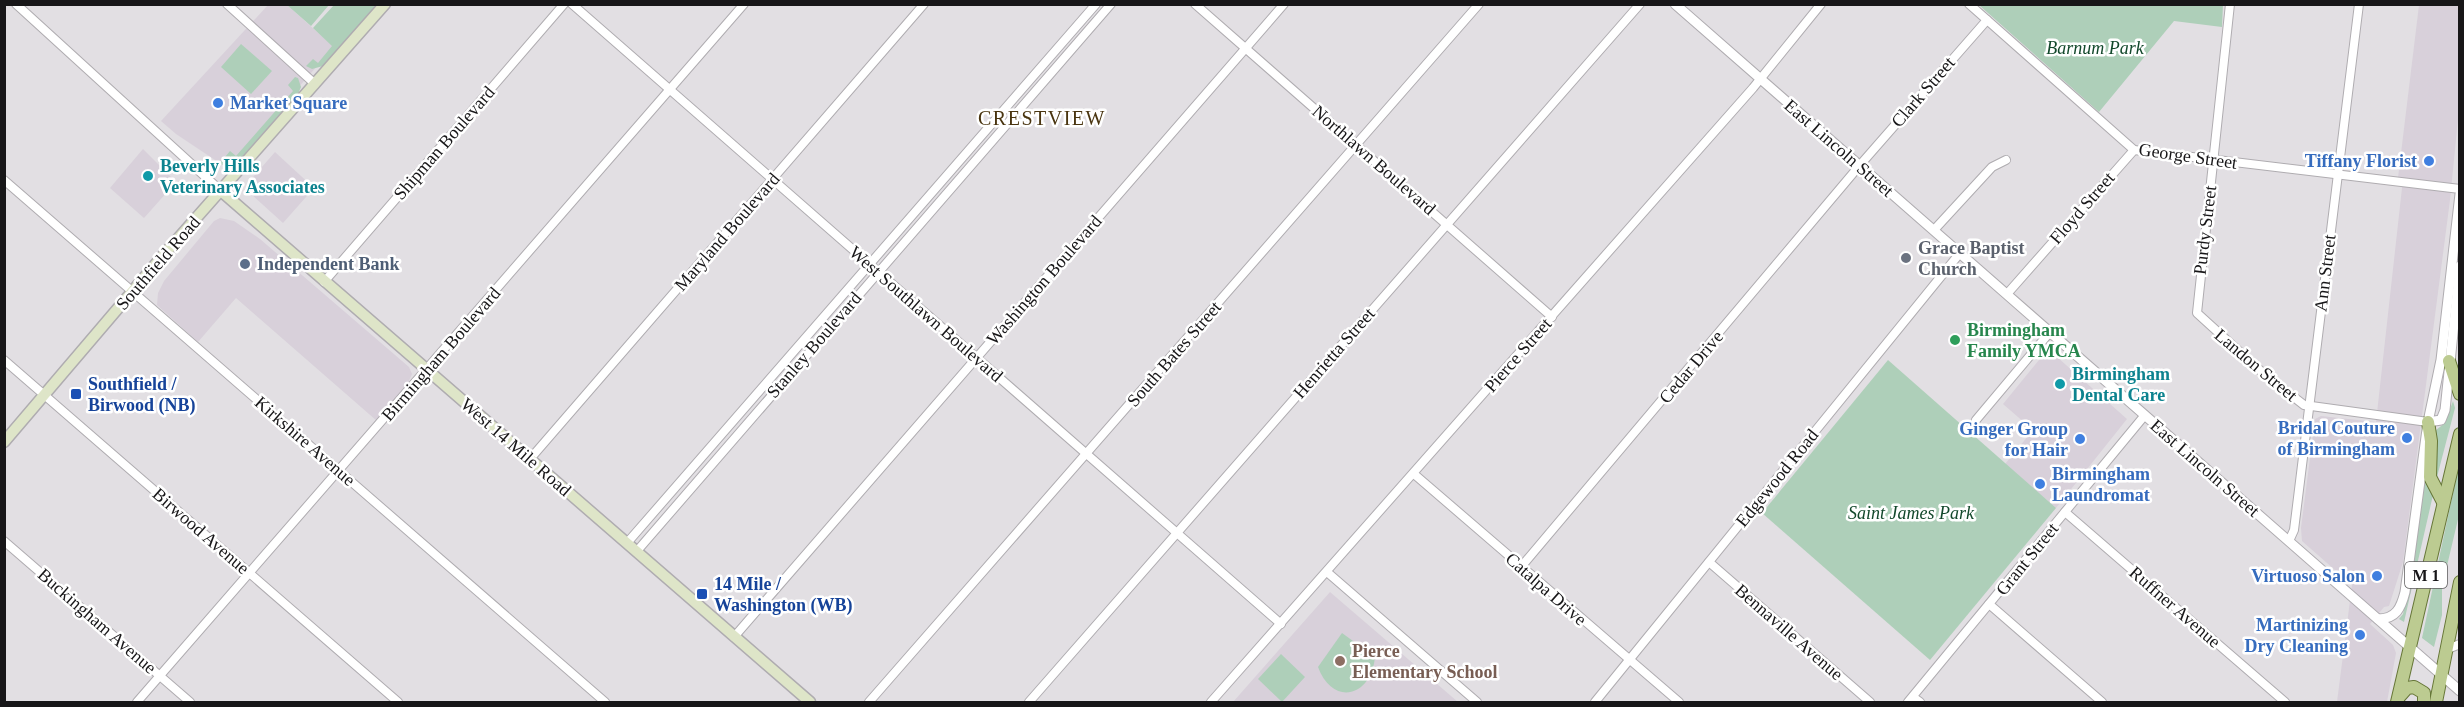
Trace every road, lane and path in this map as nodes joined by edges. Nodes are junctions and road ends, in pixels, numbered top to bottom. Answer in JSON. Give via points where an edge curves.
{"nodes":[{"id":1,"x":16,"y":4,"type":"edge"},
{"id":2,"x":227,"y":4,"type":"edge"},
{"id":3,"x":385,"y":4,"type":"edge"},
{"id":4,"x":564,"y":4,"type":"edge"},
{"id":5,"x":572,"y":4,"type":"edge"},
{"id":6,"x":744,"y":4,"type":"edge"},
{"id":7,"x":924,"y":4,"type":"edge"},
{"id":8,"x":1096,"y":4,"type":"edge"},
{"id":9,"x":1112,"y":4,"type":"edge"},
{"id":10,"x":1195,"y":4,"type":"edge"},
{"id":11,"x":1284,"y":4,"type":"edge"},
{"id":12,"x":1479,"y":4,"type":"edge"},
{"id":13,"x":1640,"y":4,"type":"edge"},
{"id":14,"x":1675,"y":4,"type":"edge"},
{"id":15,"x":1821,"y":4,"type":"edge"},
{"id":16,"x":1970,"y":4,"type":"edge"},
{"id":17,"x":2230,"y":4,"type":"edge"},
{"id":18,"x":2359,"y":4,"type":"edge"},
{"id":19,"x":1986,"y":20,"type":"junction"},
{"id":20,"x":1246,"y":49,"type":"junction"},
{"id":21,"x":1760,"y":79,"type":"junction"},
{"id":22,"x":315,"y":84,"type":"junction"},
{"id":23,"x":670,"y":90,"type":"junction"},
{"id":24,"x":1008,"y":105,"type":"junction"},
{"id":25,"x":1018,"y":113,"type":"junction"},
{"id":26,"x":1356,"y":144,"type":"junction"},
{"id":27,"x":2134,"y":150,"type":"junction"},
{"id":28,"x":2006,"y":160,"type":"dead end"},
{"id":29,"x":2214,"y":160,"type":"junction"},
{"id":30,"x":1860,"y":165,"type":"junction"},
{"id":31,"x":2337,"y":175,"type":"junction"},
{"id":32,"x":772,"y":179,"type":"junction"},
{"id":33,"x":4,"y":180,"type":"edge"},
{"id":34,"x":2460,"y":189,"type":"edge"},
{"id":35,"x":221,"y":191,"type":"junction"},
{"id":36,"x":2460,"y":194,"type":"edge"},
{"id":37,"x":1447,"y":224,"type":"junction"},
{"id":38,"x":1934,"y":231,"type":"junction"},
{"id":39,"x":1960,"y":253,"type":"junction"},
{"id":40,"x":869,"y":264,"type":"junction"},
{"id":41,"x":2460,"y":266,"type":"edge"},
{"id":42,"x":878,"y":273,"type":"junction"},
{"id":43,"x":324,"y":282,"type":"junction"},
{"id":44,"x":132,"y":291,"type":"junction"},
{"id":45,"x":2007,"y":294,"type":"junction"},
{"id":46,"x":2197,"y":313,"type":"joint"},
{"id":47,"x":1552,"y":317,"type":"junction"},
{"id":48,"x":2050,"y":332,"type":"junction"},
{"id":49,"x":976,"y":358,"type":"junction"},
{"id":50,"x":4,"y":360,"type":"edge"},
{"id":51,"x":2450,"y":361,"type":"junction"},
{"id":52,"x":427,"y":370,"type":"junction"},
{"id":53,"x":2460,"y":394,"type":"edge"},
{"id":54,"x":45,"y":395,"type":"junction"},
{"id":55,"x":750,"y":401,"type":"junction"},
{"id":56,"x":2310,"y":406,"type":"junction"},
{"id":57,"x":759,"y":409,"type":"junction"},
{"id":58,"x":2145,"y":416,"type":"junction"},
{"id":59,"x":1976,"y":420,"type":"dead end"},
{"id":60,"x":2428,"y":422,"type":"junction"},
{"id":61,"x":2460,"y":434,"type":"edge"},
{"id":62,"x":4,"y":442,"type":"edge"},
{"id":63,"x":1087,"y":453,"type":"junction"},
{"id":64,"x":530,"y":459,"type":"junction"},
{"id":65,"x":339,"y":471,"type":"junction"},
{"id":66,"x":1414,"y":474,"type":"junction"},
{"id":67,"x":2443,"y":502,"type":"junction"},
{"id":68,"x":2065,"y":512,"type":"junction"},
{"id":69,"x":1178,"y":533,"type":"junction"},
{"id":70,"x":4,"y":541,"type":"edge"},
{"id":71,"x":2289,"y":541,"type":"junction"},
{"id":72,"x":627,"y":543,"type":"junction"},
{"id":73,"x":637,"y":551,"type":"junction"},
{"id":74,"x":1709,"y":562,"type":"junction"},
{"id":75,"x":1521,"y":567,"type":"junction"},
{"id":76,"x":1327,"y":572,"type":"junction"},
{"id":77,"x":249,"y":574,"type":"junction"},
{"id":78,"x":2460,"y":582,"type":"edge"},
{"id":79,"x":1989,"y":604,"type":"junction"},
{"id":80,"x":2378,"y":619,"type":"junction"},
{"id":81,"x":1281,"y":624,"type":"junction"},
{"id":82,"x":734,"y":636,"type":"junction"},
{"id":83,"x":2460,"y":644,"type":"edge"},
{"id":84,"x":2409,"y":647,"type":"junction"},
{"id":85,"x":2445,"y":650,"type":"junction"},
{"id":86,"x":1629,"y":660,"type":"junction"},
{"id":87,"x":2440,"y":675,"type":"junction"},
{"id":88,"x":160,"y":676,"type":"junction"},
{"id":89,"x":2460,"y":692,"type":"edge"},
{"id":90,"x":1911,"y":700,"type":"edge"},
{"id":91,"x":2397,"y":701,"type":"edge"},
{"id":92,"x":137,"y":702,"type":"edge"},
{"id":93,"x":190,"y":702,"type":"edge"},
{"id":94,"x":398,"y":702,"type":"edge"},
{"id":95,"x":605,"y":702,"type":"edge"},
{"id":96,"x":810,"y":702,"type":"edge"},
{"id":97,"x":869,"y":702,"type":"edge"},
{"id":98,"x":1029,"y":702,"type":"edge"},
{"id":99,"x":1211,"y":702,"type":"edge"},
{"id":100,"x":1477,"y":702,"type":"edge"},
{"id":101,"x":1595,"y":702,"type":"edge"},
{"id":102,"x":1679,"y":702,"type":"edge"},
{"id":103,"x":1870,"y":702,"type":"edge"},
{"id":104,"x":1920,"y":702,"type":"edge"},
{"id":105,"x":2102,"y":702,"type":"edge"},
{"id":106,"x":2285,"y":702,"type":"edge"},
{"id":107,"x":2424,"y":702,"type":"edge"},
{"id":108,"x":2436,"y":702,"type":"edge"}],
"edges":[{"from":1,"to":35,"type":"street"},
{"from":2,"to":22,"type":"street"},
{"from":3,"to":22,"type":"main road","name":"Southfield Road"},
{"from":4,"to":43,"type":"street","name":"Shipman Boulevard"},
{"from":5,"to":23,"type":"street","name":"West Southlawn Boulevard"},
{"from":6,"to":23,"type":"street","name":"Birmingham Boulevard"},
{"from":7,"to":32,"type":"street","name":"Maryland Boulevard"},
{"from":8,"to":24,"type":"street","name":"Stanley Boulevard"},
{"from":9,"to":25,"type":"street","name":"Stanley Boulevard"},
{"from":10,"to":20,"type":"street","name":"Northlawn Boulevard"},
{"from":11,"to":20,"type":"street","name":"Washington Boulevard"},
{"from":12,"to":26,"type":"street","name":"South Bates Street"},
{"from":13,"to":37,"type":"street","name":"Henrietta Street"},
{"from":14,"to":21,"type":"street","name":"East Lincoln Street"},
{"from":15,"to":21,"type":"street","name":"Pierce Street"},
{"from":16,"to":19,"type":"street","name":"George Street"},
{"from":17,"to":29,"type":"street","name":"Purdy Street"},
{"from":18,"to":31,"type":"street","name":"Ann Street"},
{"from":19,"to":27,"type":"street","name":"George Street"},
{"from":19,"to":30,"type":"street","name":"Clark Street"},
{"from":20,"to":26,"type":"street","name":"Northlawn Boulevard"},
{"from":20,"to":49,"type":"street","name":"Washington Boulevard"},
{"from":21,"to":30,"type":"street","name":"East Lincoln Street"},
{"from":21,"to":47,"type":"street","name":"Pierce Street"},
{"from":22,"to":35,"type":"main road","name":"Southfield Road"},
{"from":23,"to":32,"type":"street","name":"West Southlawn Boulevard"},
{"from":23,"to":52,"type":"street","name":"Birmingham Boulevard"},
{"from":24,"to":25,"type":"street"},
{"from":24,"to":40,"type":"street","name":"Stanley Boulevard"},
{"from":25,"to":42,"type":"street","name":"Stanley Boulevard"},
{"from":26,"to":37,"type":"street","name":"Northlawn Boulevard"},
{"from":26,"to":63,"type":"street","name":"South Bates Street"},
{"from":27,"to":29,"type":"street","name":"George Street"},
{"from":27,"to":45,"type":"street","name":"Floyd Street"},
{"from":28,"to":38,"type":"street","via":[[1992,167]]},
{"from":29,"to":31,"type":"street","name":"George Street"},
{"from":29,"to":46,"type":"street","name":"Purdy Street"},
{"from":30,"to":38,"type":"street","name":"East Lincoln Street"},
{"from":30,"to":75,"type":"street","name":"Cedar Drive"},
{"from":31,"to":34,"type":"street","name":"George Street"},
{"from":31,"to":56,"type":"street","name":"Ann Street"},
{"from":32,"to":40,"type":"street","name":"West Southlawn Boulevard"},
{"from":32,"to":64,"type":"street","name":"Maryland Boulevard"},
{"from":33,"to":44,"type":"street","name":"Kirkshire Avenue"},
{"from":35,"to":43,"type":"main road","name":"West 14 Mile Road"},
{"from":35,"to":44,"type":"main road","name":"Southfield Road"},
{"from":36,"to":60,"type":"street","via":[[2441,360]]},
{"from":37,"to":47,"type":"street","name":"Northlawn Boulevard"},
{"from":37,"to":69,"type":"street","name":"Henrietta Street"},
{"from":38,"to":39,"type":"street","name":"East Lincoln Street"},
{"from":39,"to":45,"type":"street","name":"East Lincoln Street"},
{"from":39,"to":74,"type":"street","name":"Edgewood Road"},
{"from":40,"to":42,"type":"street","name":"West Southlawn Boulevard"},
{"from":40,"to":55,"type":"street","name":"Stanley Boulevard"},
{"from":41,"to":51,"type":"street"},
{"from":42,"to":49,"type":"street","name":"West Southlawn Boulevard"},
{"from":42,"to":57,"type":"street","name":"Stanley Boulevard"},
{"from":43,"to":52,"type":"main road","name":"West 14 Mile Road"},
{"from":44,"to":54,"type":"main road","name":"Southfield Road"},
{"from":44,"to":65,"type":"street","name":"Kirkshire Avenue"},
{"from":45,"to":48,"type":"street","name":"East Lincoln Street"},
{"from":46,"to":56,"type":"street","name":"Landon Street","via":[[2288,394]]},
{"from":47,"to":66,"type":"street","name":"Pierce Street"},
{"from":48,"to":58,"type":"street","name":"East Lincoln Street"},
{"from":48,"to":59,"type":"street"},
{"from":49,"to":63,"type":"street","name":"West Southlawn Boulevard"},
{"from":49,"to":82,"type":"street","name":"Washington Boulevard"},
{"from":50,"to":54,"type":"street","name":"Birwood Avenue"},
{"from":51,"to":53,"type":"main road"},
{"from":51,"to":60,"type":"street","via":[[2445,410],[2441,420]]},
{"from":52,"to":64,"type":"main road","name":"West 14 Mile Road"},
{"from":52,"to":65,"type":"street","name":"Birmingham Boulevard"},
{"from":54,"to":62,"type":"main road","name":"Southfield Road"},
{"from":54,"to":77,"type":"street","name":"Birwood Avenue"},
{"from":55,"to":57,"type":"street"},
{"from":55,"to":72,"type":"street","name":"Stanley Boulevard"},
{"from":56,"to":60,"type":"street","name":"Landon Street"},
{"from":56,"to":71,"type":"street","name":"Ann Street","via":[[2294,530]]},
{"from":57,"to":73,"type":"street","name":"Stanley Boulevard"},
{"from":58,"to":68,"type":"street","name":"Grant Street"},
{"from":58,"to":71,"type":"street","name":"East Lincoln Street"},
{"from":60,"to":67,"type":"main road","via":[[2430,477]]},
{"from":60,"to":80,"type":"street","via":[[2405,592],[2397,613],[2389,619]]},
{"from":61,"to":67,"type":"main road","number":"M 1"},
{"from":63,"to":69,"type":"street","name":"West Southlawn Boulevard"},
{"from":63,"to":97,"type":"street","name":"South Bates Street"},
{"from":64,"to":72,"type":"main road","name":"West 14 Mile Road"},
{"from":65,"to":77,"type":"street","name":"Birmingham Boulevard"},
{"from":65,"to":95,"type":"street","name":"Kirkshire Avenue"},
{"from":66,"to":75,"type":"street","name":"Catalpa Drive"},
{"from":66,"to":76,"type":"street","name":"Pierce Street"},
{"from":67,"to":84,"type":"main road","number":"M 1"},
{"from":68,"to":79,"type":"street","name":"Grant Street"},
{"from":68,"to":106,"type":"street","name":"Ruffner Avenue"},
{"from":69,"to":81,"type":"street","name":"West Southlawn Boulevard"},
{"from":69,"to":98,"type":"street","name":"Henrietta Street"},
{"from":70,"to":88,"type":"street","name":"Buckingham Avenue"},
{"from":71,"to":80,"type":"street","name":"East Lincoln Street"},
{"from":72,"to":73,"type":"main road","name":"West 14 Mile Road"},
{"from":73,"to":82,"type":"main road","name":"West 14 Mile Road"},
{"from":74,"to":86,"type":"street","name":"Edgewood Road"},
{"from":74,"to":103,"type":"street","name":"Bennaville Avenue"},
{"from":75,"to":86,"type":"street","name":"Catalpa Drive"},
{"from":76,"to":81,"type":"street","name":"Pierce Street"},
{"from":76,"to":100,"type":"street"},
{"from":77,"to":88,"type":"street","name":"Birmingham Boulevard"},
{"from":77,"to":94,"type":"street","name":"Birwood Avenue"},
{"from":78,"to":85,"type":"main road","number":"M 1"},
{"from":79,"to":90,"type":"street","name":"Grant Street"},
{"from":79,"to":105,"type":"street"},
{"from":80,"to":84,"type":"street","name":"East Lincoln Street"},
{"from":81,"to":99,"type":"street","name":"Pierce Street"},
{"from":82,"to":96,"type":"main road","name":"West 14 Mile Road"},
{"from":83,"to":85,"type":"street"},
{"from":84,"to":87,"type":"street","name":"East Lincoln Street"},
{"from":84,"to":91,"type":"main road","number":"M 1"},
{"from":85,"to":87,"type":"main road","number":"M 1"},
{"from":86,"to":101,"type":"street","name":"Edgewood Road"},
{"from":86,"to":102,"type":"street","name":"Catalpa Drive"},
{"from":87,"to":89,"type":"street","name":"East Lincoln Street"},
{"from":87,"to":108,"type":"main road","number":"M 1"},
{"from":88,"to":92,"type":"street","name":"Birmingham Boulevard"},
{"from":88,"to":93,"type":"street","name":"Buckingham Avenue"},
{"from":90,"to":104,"type":"street"},
{"from":91,"to":107,"type":"main road","via":[[2402,692],[2414,687],[2424,693]]}]}
